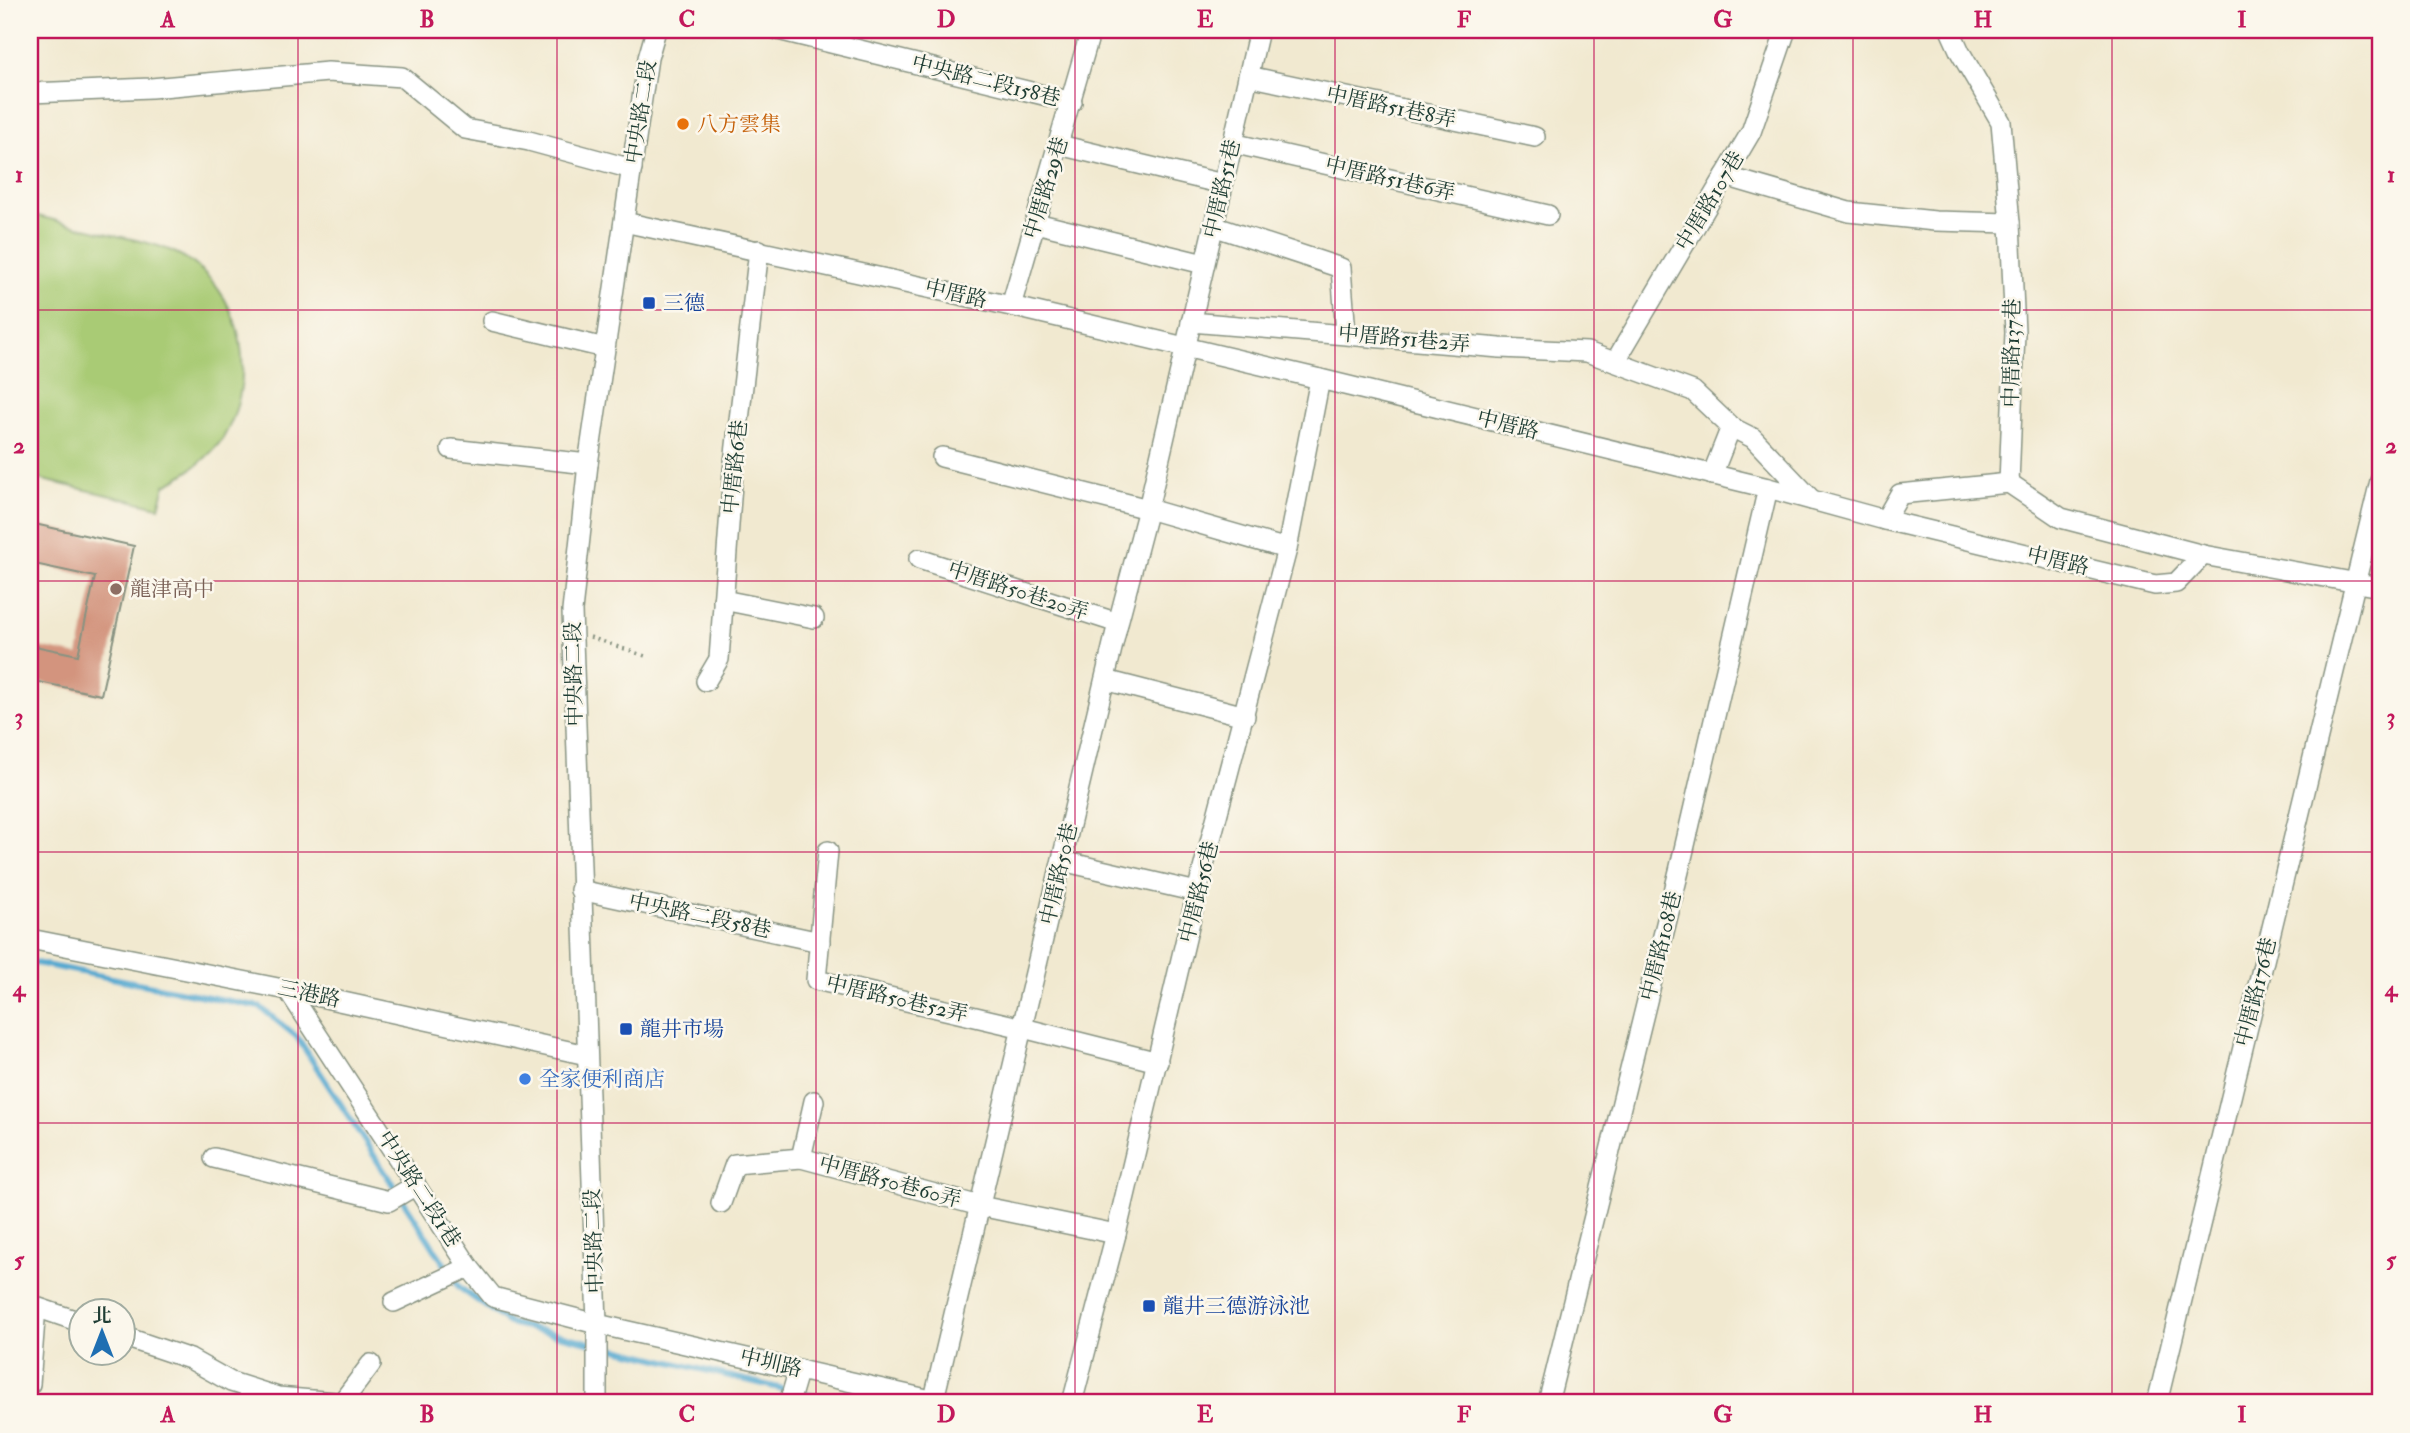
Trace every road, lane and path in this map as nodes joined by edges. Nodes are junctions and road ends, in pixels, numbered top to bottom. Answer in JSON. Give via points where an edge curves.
{"nodes":[{"id":1,"x":656,"y":30,"type":"edge"},
{"id":2,"x":778,"y":30,"type":"edge"},
{"id":3,"x":1091,"y":30,"type":"edge"},
{"id":4,"x":1259,"y":30,"type":"edge"},
{"id":5,"x":1786,"y":30,"type":"edge"},
{"id":6,"x":1950,"y":30,"type":"edge"},
{"id":7,"x":1248,"y":76,"type":"junction"},
{"id":8,"x":31,"y":93,"type":"edge"},
{"id":9,"x":1072,"y":102,"type":"junction"},
{"id":10,"x":1535,"y":137,"type":"dead end"},
{"id":11,"x":1232,"y":143,"type":"junction"},
{"id":12,"x":1059,"y":145,"type":"junction"},
{"id":13,"x":632,"y":169,"type":"junction"},
{"id":14,"x":1725,"y":176,"type":"junction"},
{"id":15,"x":1223,"y":184,"type":"junction"},
{"id":16,"x":1548,"y":215,"type":"dead end"},
{"id":17,"x":624,"y":222,"type":"junction"},
{"id":18,"x":1036,"y":223,"type":"junction"},
{"id":19,"x":2010,"y":223,"type":"junction"},
{"id":20,"x":1213,"y":226,"type":"junction"},
{"id":21,"x":759,"y":250,"type":"junction"},
{"id":22,"x":1204,"y":264,"type":"junction"},
{"id":23,"x":1011,"y":306,"type":"junction"},
{"id":24,"x":492,"y":321,"type":"dead end"},
{"id":25,"x":1191,"y":323,"type":"junction"},
{"id":26,"x":1346,"y":334,"type":"junction"},
{"id":27,"x":605,"y":348,"type":"junction"},
{"id":28,"x":1185,"y":348,"type":"junction"},
{"id":29,"x":1615,"y":362,"type":"junction"},
{"id":30,"x":1321,"y":379,"type":"junction"},
{"id":31,"x":1731,"y":427,"type":"junction"},
{"id":32,"x":451,"y":449,"type":"dead end"},
{"id":33,"x":942,"y":457,"type":"dead end"},
{"id":34,"x":588,"y":464,"type":"junction"},
{"id":35,"x":1712,"y":475,"type":"junction"},
{"id":36,"x":2380,"y":481,"type":"edge"},
{"id":37,"x":2009,"y":483,"type":"junction"},
{"id":38,"x":1768,"y":488,"type":"junction"},
{"id":39,"x":1813,"y":501,"type":"junction"},
{"id":40,"x":1147,"y":509,"type":"junction"},
{"id":41,"x":1885,"y":520,"type":"junction"},
{"id":42,"x":1287,"y":549,"type":"junction"},
{"id":43,"x":2203,"y":555,"type":"junction"},
{"id":44,"x":919,"y":559,"type":"dead end"},
{"id":45,"x":2355,"y":581,"type":"junction"},
{"id":46,"x":2380,"y":587,"type":"edge"},
{"id":47,"x":723,"y":600,"type":"junction"},
{"id":48,"x":814,"y":618,"type":"dead end"},
{"id":49,"x":1118,"y":623,"type":"junction"},
{"id":50,"x":572,"y":631,"type":"junction"},
{"id":51,"x":648,"y":657,"type":"dead end"},
{"id":52,"x":1105,"y":680,"type":"junction"},
{"id":53,"x":706,"y":681,"type":"dead end"},
{"id":54,"x":1245,"y":716,"type":"junction"},
{"id":55,"x":828,"y":851,"type":"dead end"},
{"id":56,"x":1062,"y":861,"type":"junction"},
{"id":57,"x":580,"y":890,"type":"junction"},
{"id":58,"x":1197,"y":892,"type":"junction"},
{"id":59,"x":30,"y":939,"type":"edge"},
{"id":60,"x":820,"y":942,"type":"junction"},
{"id":61,"x":288,"y":990,"type":"junction"},
{"id":62,"x":1023,"y":1028,"type":"junction"},
{"id":63,"x":587,"y":1055,"type":"junction"},
{"id":64,"x":1158,"y":1062,"type":"junction"},
{"id":65,"x":814,"y":1101,"type":"dead end"},
{"id":66,"x":214,"y":1158,"type":"dead end"},
{"id":67,"x":801,"y":1158,"type":"junction"},
{"id":68,"x":416,"y":1185,"type":"junction"},
{"id":69,"x":721,"y":1203,"type":"dead end"},
{"id":70,"x":979,"y":1206,"type":"junction"},
{"id":71,"x":1116,"y":1234,"type":"junction"},
{"id":72,"x":469,"y":1267,"type":"junction"},
{"id":73,"x":394,"y":1302,"type":"dead end"},
{"id":74,"x":66,"y":1317,"type":"edge"},
{"id":75,"x":597,"y":1324,"type":"junction"},
{"id":76,"x":136,"y":1341,"type":"edge"},
{"id":77,"x":371,"y":1364,"type":"dead end"},
{"id":78,"x":799,"y":1369,"type":"junction"},
{"id":79,"x":30,"y":1384,"type":"edge"},
{"id":80,"x":240,"y":1394,"type":"edge"},
{"id":81,"x":345,"y":1402,"type":"edge"},
{"id":82,"x":937,"y":1402,"type":"edge"},
{"id":83,"x":597,"y":1403,"type":"edge"},
{"id":84,"x":789,"y":1403,"type":"edge"},
{"id":85,"x":1072,"y":1403,"type":"edge"},
{"id":86,"x":1548,"y":1403,"type":"edge"},
{"id":87,"x":2157,"y":1403,"type":"edge"}],
"edges":[{"from":1,"to":13,"type":"street","name":"中央路二段"},
{"from":2,"to":9,"type":"street","name":"中央路二段158巷"},
{"from":3,"to":9,"type":"street","name":"中厝路29巷"},
{"from":4,"to":7,"type":"street","name":"中厝路51巷"},
{"from":5,"to":14,"type":"street","name":"中厝路107巷","via":[[1751,132]]},
{"from":6,"to":19,"type":"street","name":"中厝路137巷","via":[[2001,122]]},
{"from":7,"to":10,"type":"street","name":"中厝路51巷8弄"},
{"from":7,"to":11,"type":"street","name":"中厝路51巷"},
{"from":8,"to":13,"type":"street","via":[[328,72],[402,77],[465,130],[529,141]]},
{"from":9,"to":12,"type":"street","name":"中厝路29巷"},
{"from":11,"to":15,"type":"street","name":"中厝路51巷"},
{"from":11,"to":16,"type":"street","name":"中厝路51巷6弄"},
{"from":12,"to":15,"type":"street"},
{"from":12,"to":18,"type":"street","name":"中厝路29巷"},
{"from":13,"to":17,"type":"street","name":"中央路二段"},
{"from":14,"to":19,"type":"street","via":[[1849,212]]},
{"from":14,"to":29,"type":"street","name":"中厝路107巷"},
{"from":15,"to":20,"type":"street","name":"中厝路51巷"},
{"from":17,"to":21,"type":"street","name":"中厝路"},
{"from":17,"to":27,"type":"street","name":"中央路二段"},
{"from":18,"to":22,"type":"street"},
{"from":18,"to":23,"type":"street","name":"中厝路29巷"},
{"from":19,"to":37,"type":"street","name":"中厝路137巷","via":[[2015,332]]},
{"from":20,"to":22,"type":"street","name":"中厝路51巷"},
{"from":20,"to":26,"type":"street","via":[[1341,268]]},
{"from":21,"to":23,"type":"street","name":"中厝路"},
{"from":21,"to":47,"type":"street","name":"中厝路6巷"},
{"from":22,"to":25,"type":"street","name":"中厝路51巷"},
{"from":23,"to":28,"type":"street","name":"中厝路"},
{"from":24,"to":27,"type":"street"},
{"from":25,"to":26,"type":"street","name":"中厝路51巷2弄"},
{"from":25,"to":28,"type":"street","name":"中厝路51巷"},
{"from":26,"to":29,"type":"street","name":"中厝路51巷2弄","via":[[1587,352]]},
{"from":27,"to":34,"type":"street","name":"中央路二段"},
{"from":28,"to":30,"type":"street","name":"中厝路"},
{"from":28,"to":40,"type":"street","name":"中厝路50巷"},
{"from":29,"to":31,"type":"street","name":"中厝路51巷2弄","via":[[1693,391]]},
{"from":30,"to":35,"type":"street","name":"中厝路"},
{"from":30,"to":42,"type":"street","name":"中厝路56巷"},
{"from":31,"to":35,"type":"street"},
{"from":31,"to":39,"type":"street","name":"中厝路51巷2弄","via":[[1753,438]]},
{"from":32,"to":34,"type":"street"},
{"from":33,"to":40,"type":"street"},
{"from":34,"to":50,"type":"street","name":"中央路二段"},
{"from":35,"to":38,"type":"street","name":"中厝路"},
{"from":36,"to":45,"type":"street","name":"中厝路176巷"},
{"from":37,"to":41,"type":"street","via":[[1900,494]]},
{"from":37,"to":43,"type":"street","via":[[2061,518]]},
{"from":38,"to":39,"type":"street","name":"中厝路"},
{"from":38,"to":86,"type":"street","name":"中厝路108巷"},
{"from":39,"to":41,"type":"street","name":"中厝路"},
{"from":40,"to":42,"type":"street"},
{"from":40,"to":49,"type":"street","name":"中厝路50巷"},
{"from":41,"to":43,"type":"street","name":"中厝路","via":[[2155,584],[2176,583]]},
{"from":42,"to":54,"type":"street","name":"中厝路56巷"},
{"from":43,"to":45,"type":"street"},
{"from":44,"to":49,"type":"street","name":"中厝路50巷20弄"},
{"from":45,"to":46,"type":"street"},
{"from":45,"to":87,"type":"street","name":"中厝路176巷"},
{"from":47,"to":48,"type":"street"},
{"from":47,"to":53,"type":"street","name":"中厝路6巷","via":[[719,659]]},
{"from":49,"to":52,"type":"street","name":"中厝路50巷"},
{"from":50,"to":51,"type":"path"},
{"from":50,"to":57,"type":"street","name":"中央路二段"},
{"from":52,"to":54,"type":"street"},
{"from":52,"to":56,"type":"street","name":"中厝路50巷"},
{"from":54,"to":58,"type":"street","name":"中厝路56巷"},
{"from":55,"to":60,"type":"street","name":"中厝路50巷52弄"},
{"from":56,"to":58,"type":"street"},
{"from":56,"to":62,"type":"street","name":"中厝路50巷"},
{"from":57,"to":60,"type":"street","name":"中央路二段58巷"},
{"from":57,"to":63,"type":"street","name":"中央路二段"},
{"from":58,"to":64,"type":"street","name":"中厝路56巷"},
{"from":59,"to":61,"type":"street","name":"三港路"},
{"from":60,"to":62,"type":"street","name":"中厝路50巷52弄","via":[[816,980]]},
{"from":61,"to":63,"type":"street","name":"三港路"},
{"from":61,"to":68,"type":"street","name":"中央路二段1巷"},
{"from":62,"to":64,"type":"street"},
{"from":62,"to":70,"type":"street","name":"中厝路50巷"},
{"from":63,"to":75,"type":"street","name":"中央路二段"},
{"from":64,"to":71,"type":"street","name":"中厝路56巷"},
{"from":65,"to":67,"type":"street","name":"中厝路50巷60弄"},
{"from":66,"to":68,"type":"street","via":[[389,1201]]},
{"from":67,"to":69,"type":"street","name":"中厝路50巷60弄","via":[[735,1164]]},
{"from":67,"to":70,"type":"street","name":"中厝路50巷60弄"},
{"from":68,"to":72,"type":"street","name":"中央路二段1巷"},
{"from":70,"to":71,"type":"street","name":"中厝路50巷60弄"},
{"from":70,"to":82,"type":"street","name":"中厝路50巷"},
{"from":71,"to":85,"type":"street","name":"中厝路56巷"},
{"from":72,"to":73,"type":"street"},
{"from":72,"to":75,"type":"street","name":"中央路二段1巷","via":[[493,1297]]},
{"from":74,"to":79,"type":"street","via":[[36,1307]]},
{"from":75,"to":78,"type":"street","name":"中圳路"},
{"from":75,"to":83,"type":"street","name":"中央路二段"},
{"from":76,"to":80,"type":"street","via":[[190,1359],[231,1382]]},
{"from":77,"to":81,"type":"street"},
{"from":78,"to":82,"type":"street","name":"中圳路"},
{"from":78,"to":84,"type":"street"},
{"from":80,"to":81,"type":"street"}]}
